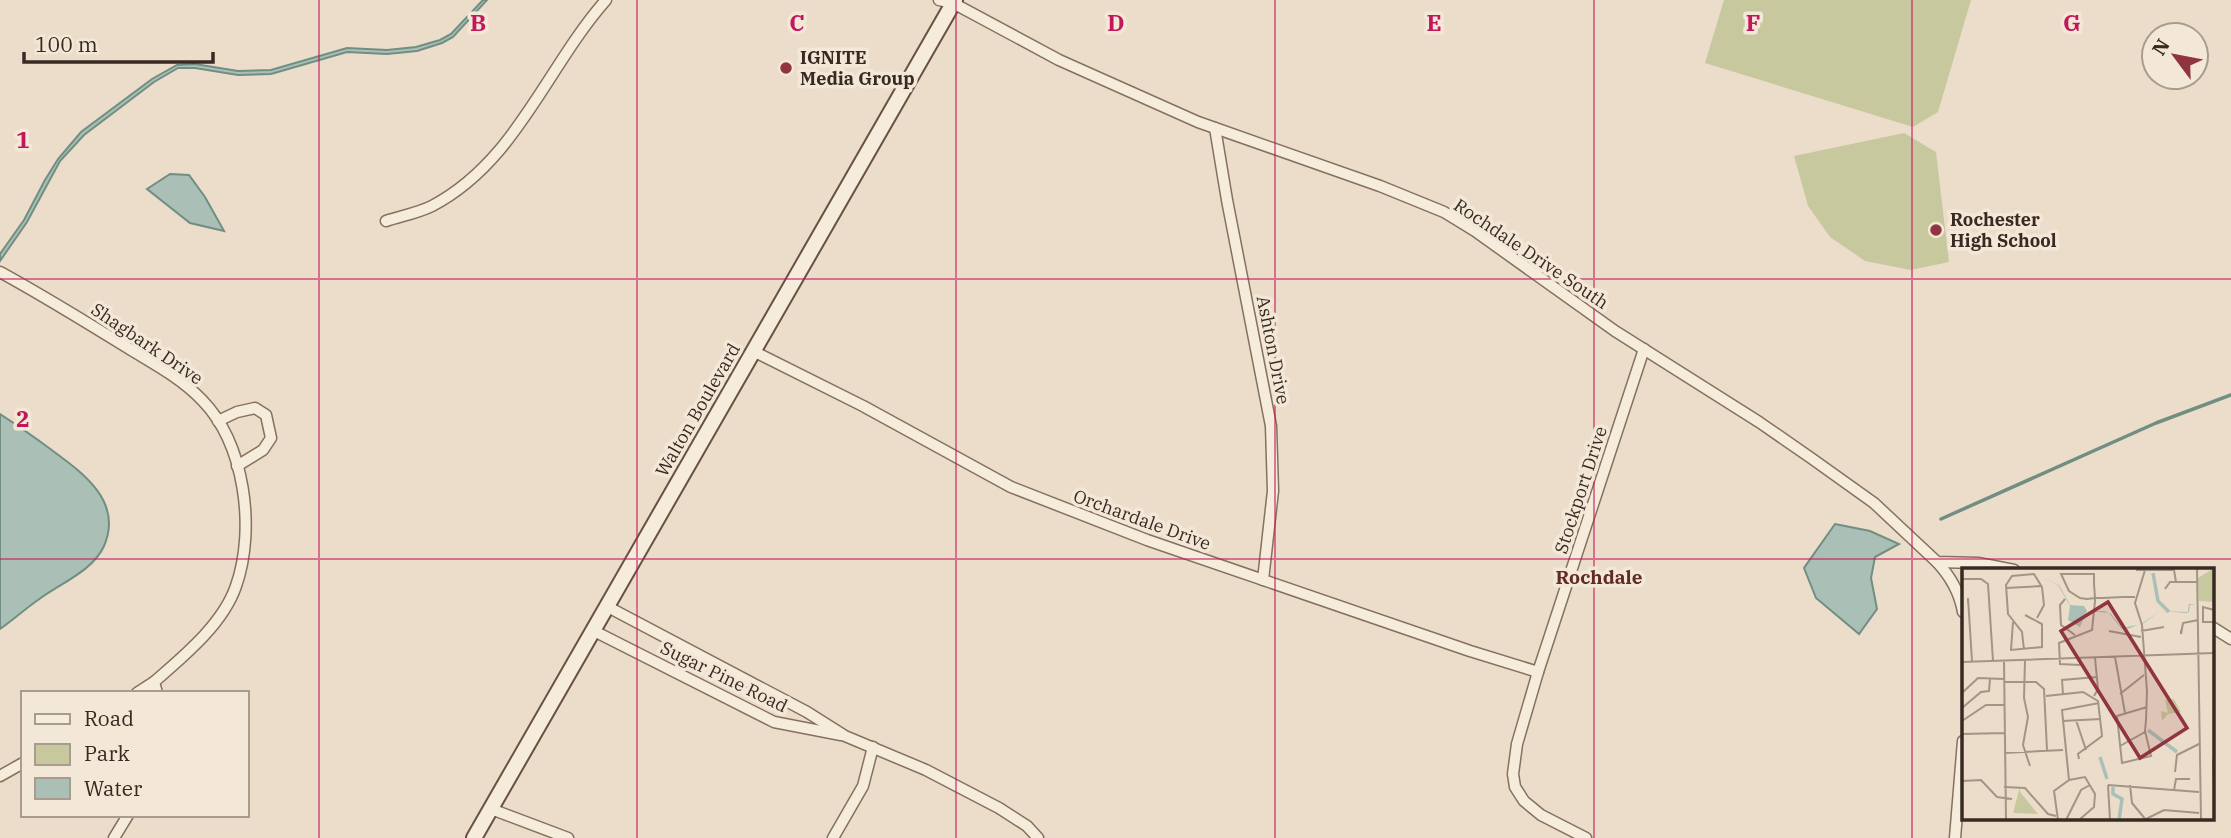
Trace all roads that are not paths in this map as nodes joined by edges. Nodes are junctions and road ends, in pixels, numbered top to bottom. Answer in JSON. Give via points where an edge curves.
{"nodes":[{"id":1,"x":606,"y":0,"type":"edge"},
{"id":2,"x":950,"y":1,"type":"edge"},
{"id":3,"x":1216,"y":128,"type":"junction"},
{"id":4,"x":386,"y":221,"type":"dead end"},
{"id":5,"x":1,"y":273,"type":"edge"},
{"id":6,"x":1644,"y":349,"type":"junction"},
{"id":7,"x":754,"y":351,"type":"junction"},
{"id":8,"x":218,"y":421,"type":"junction"},
{"id":9,"x":237,"y":466,"type":"junction"},
{"id":10,"x":1937,"y":562,"type":"junction"},
{"id":11,"x":2002,"y":568,"type":"edge"},
{"id":12,"x":1263,"y":580,"type":"junction"},
{"id":13,"x":1962,"y":606,"type":"edge"},
{"id":14,"x":608,"y":607,"type":"junction"},
{"id":15,"x":2214,"y":628,"type":"edge"},
{"id":16,"x":594,"y":631,"type":"junction"},
{"id":17,"x":2231,"y":639,"type":"edge"},
{"id":18,"x":1538,"y":672,"type":"junction"},
{"id":19,"x":154,"y":682,"type":"junction"},
{"id":20,"x":140,"y":691,"type":"edge"},
{"id":21,"x":156,"y":691,"type":"edge"},
{"id":22,"x":845,"y":736,"type":"junction"},
{"id":23,"x":873,"y":747,"type":"junction"},
{"id":24,"x":1962,"y":753,"type":"edge"},
{"id":25,"x":21,"y":764,"type":"edge"},
{"id":26,"x":0,"y":776,"type":"edge"},
{"id":27,"x":491,"y":809,"type":"junction"},
{"id":28,"x":127,"y":817,"type":"edge"},
{"id":29,"x":114,"y":838,"type":"edge"},
{"id":30,"x":474,"y":838,"type":"edge"},
{"id":31,"x":568,"y":838,"type":"edge"},
{"id":32,"x":834,"y":838,"type":"edge"},
{"id":33,"x":1038,"y":838,"type":"edge"},
{"id":34,"x":1586,"y":838,"type":"edge"},
{"id":35,"x":1955,"y":838,"type":"edge"}],
"edges":[{"from":1,"to":4,"type":"street","via":[[575,39],[510,140],[490,161],[444,199]]},
{"from":2,"to":3,"type":"street","name":"Rochdale Drive South","via":[[1059,60]]},
{"from":2,"to":7,"type":"main road","name":"Walton Boulevard"},
{"from":3,"to":6,"type":"street","name":"Rochdale Drive South","via":[[1444,212]]},
{"from":3,"to":12,"type":"street","name":"Ashton Drive","via":[[1271,426],[1273,491]]},
{"from":5,"to":8,"type":"street","name":"Shagbark Drive","via":[[184,383]]},
{"from":6,"to":10,"type":"street","name":"Rochdale Drive South","via":[[1874,503]]},
{"from":6,"to":18,"type":"street","name":"Stockport Drive"},
{"from":7,"to":12,"type":"street","name":"Orchardale Drive","via":[[1011,487]]},
{"from":7,"to":14,"type":"main road","name":"Walton Boulevard"},
{"from":8,"to":9,"type":"street","name":"Shagbark Drive"},
{"from":8,"to":9,"type":"street","via":[[255,408],[266,415],[271,438],[263,450]]},
{"from":9,"to":19,"type":"street","name":"Shagbark Drive","via":[[246,542],[236,587],[198,644]]},
{"from":10,"to":11,"type":"street"},
{"from":10,"to":13,"type":"street","name":"Rochdale Drive South"},
{"from":12,"to":18,"type":"street","name":"Orchardale Drive"},
{"from":14,"to":16,"type":"main road","name":"Walton Boulevard"},
{"from":14,"to":22,"type":"street","name":"Sugar Pine Road"},
{"from":15,"to":17,"type":"street"},
{"from":16,"to":22,"type":"street","name":"Sugar Pine Road","via":[[774,722]]},
{"from":16,"to":27,"type":"main road","name":"Walton Boulevard"},
{"from":18,"to":34,"type":"street","name":"Stockport Drive","via":[[1517,744],[1515,787],[1541,815]]},
{"from":19,"to":20,"type":"street","name":"Shagbark Drive"},
{"from":19,"to":21,"type":"street"},
{"from":22,"to":23,"type":"street","name":"Sugar Pine Road"},
{"from":23,"to":32,"type":"street","via":[[863,786]]},
{"from":23,"to":33,"type":"street","name":"Sugar Pine Road","via":[[999,808]]},
{"from":24,"to":35,"type":"street"},
{"from":25,"to":26,"type":"street"},
{"from":27,"to":30,"type":"main road","name":"Walton Boulevard"},
{"from":27,"to":31,"type":"street"},
{"from":28,"to":29,"type":"street"}]}
